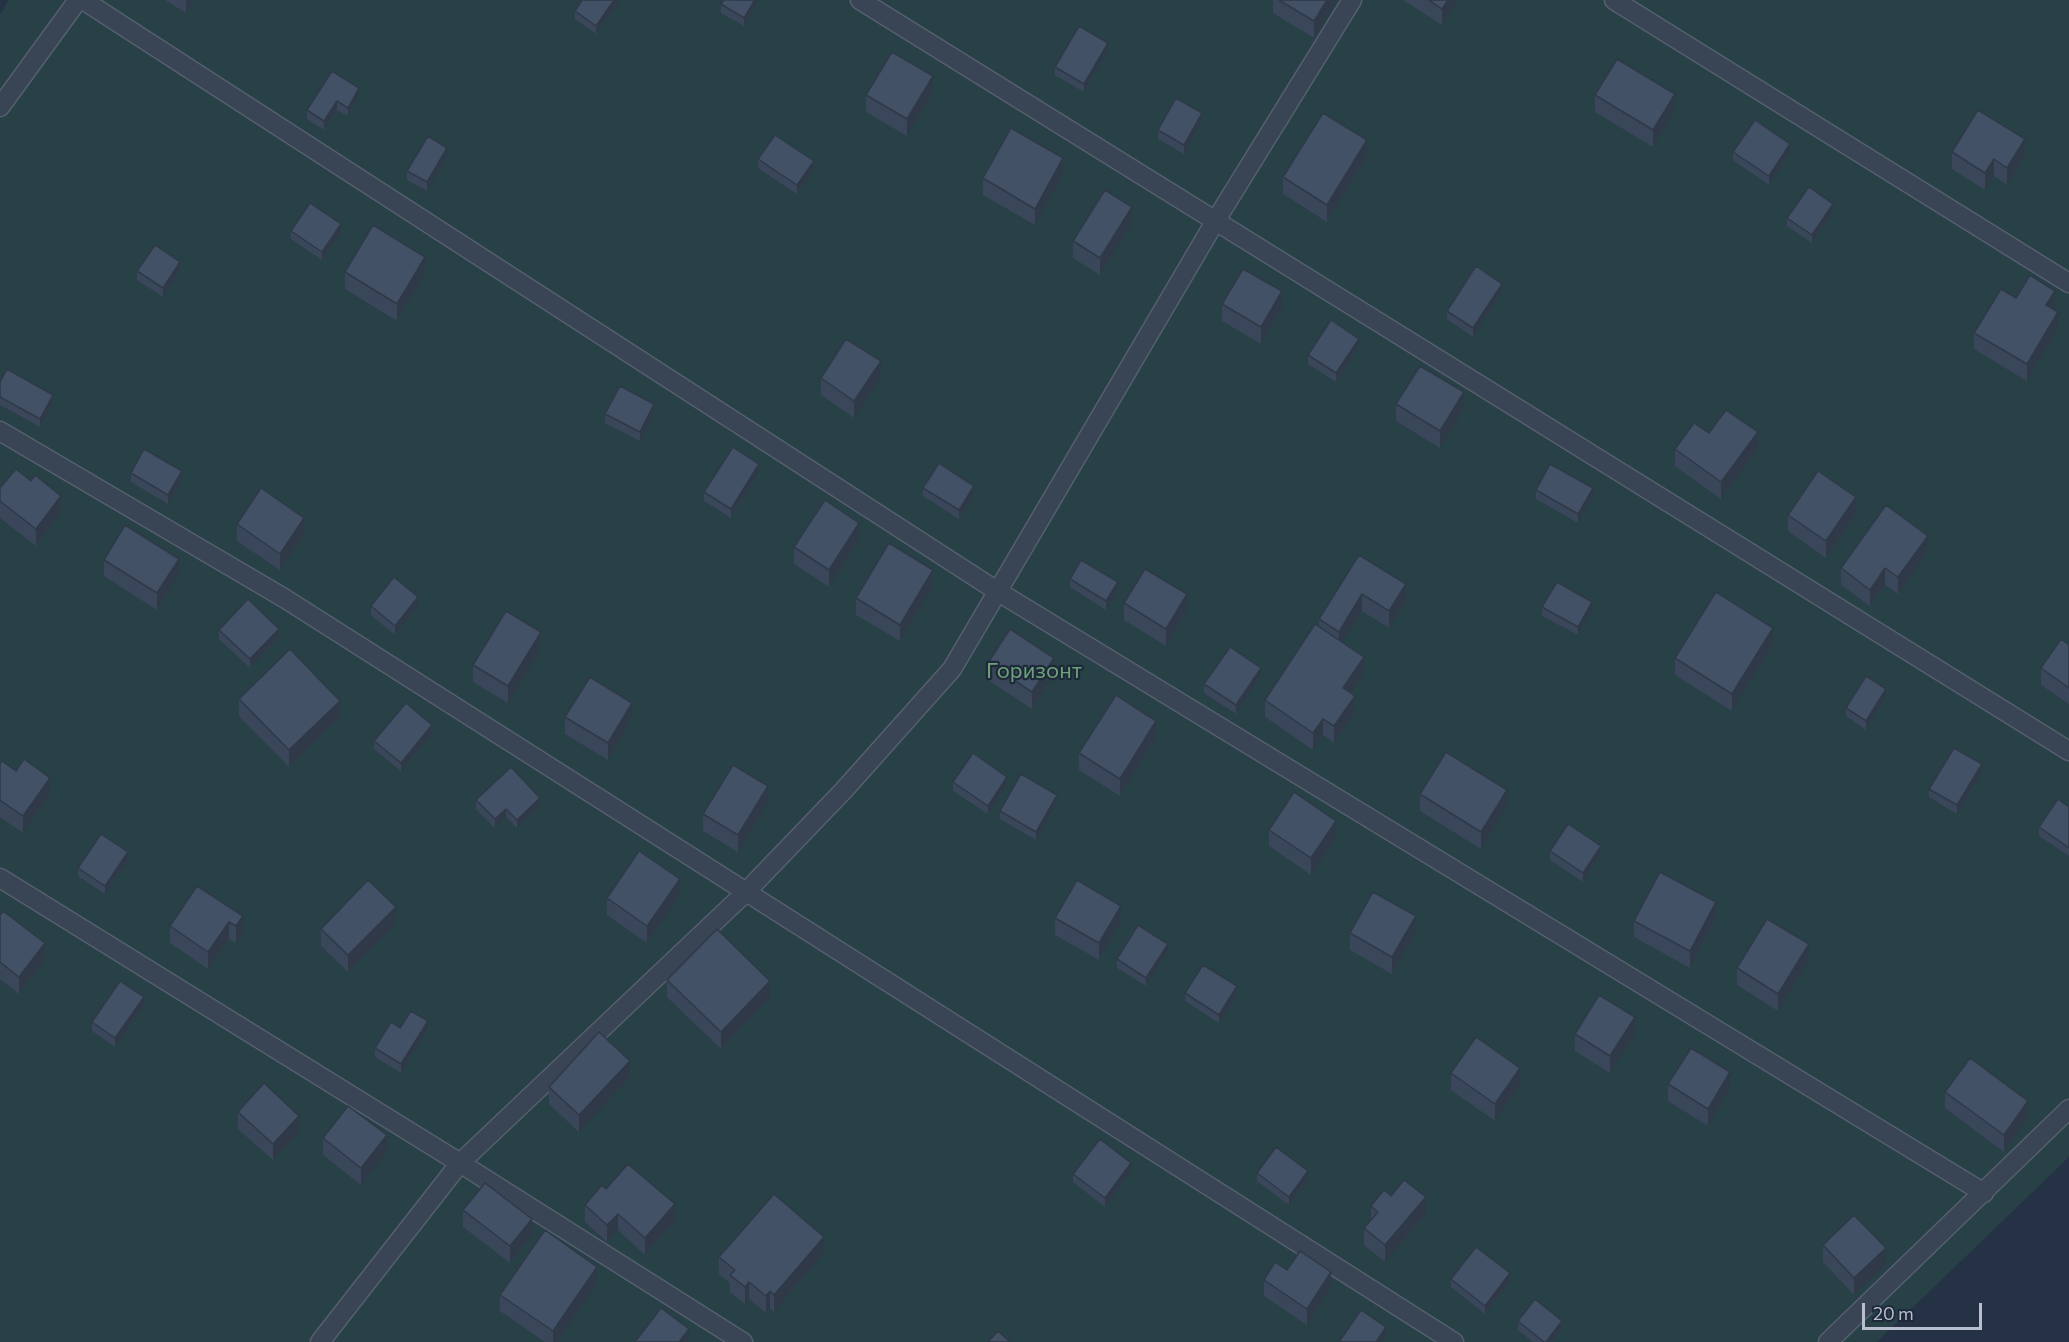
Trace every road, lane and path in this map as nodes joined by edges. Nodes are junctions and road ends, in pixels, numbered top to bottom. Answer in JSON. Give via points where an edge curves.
{"nodes":[{"id":1,"x":78,"y":0,"type":"edge"},
{"id":2,"x":83,"y":0,"type":"edge"},
{"id":3,"x":860,"y":0,"type":"edge"},
{"id":4,"x":1352,"y":0,"type":"edge"},
{"id":5,"x":1614,"y":0,"type":"edge"},
{"id":6,"x":0,"y":107,"type":"edge"},
{"id":7,"x":1216,"y":220,"type":"junction"},
{"id":8,"x":2069,"y":282,"type":"edge"},
{"id":9,"x":0,"y":431,"type":"edge"},
{"id":10,"x":997,"y":591,"type":"junction"},
{"id":11,"x":2069,"y":751,"type":"edge"},
{"id":12,"x":0,"y":878,"type":"edge"},
{"id":13,"x":745,"y":892,"type":"junction"},
{"id":14,"x":2069,"y":1109,"type":"edge"},
{"id":15,"x":460,"y":1163,"type":"junction"},
{"id":16,"x":1984,"y":1192,"type":"junction"},
{"id":17,"x":320,"y":1342,"type":"edge"},
{"id":18,"x":743,"y":1342,"type":"edge"},
{"id":19,"x":1454,"y":1342,"type":"edge"},
{"id":20,"x":1828,"y":1342,"type":"edge"}],
"edges":[{"from":1,"to":6,"type":"lane"},
{"from":2,"to":10,"type":"lane"},
{"from":3,"to":7,"type":"lane"},
{"from":4,"to":7,"type":"lane"},
{"from":5,"to":8,"type":"lane"},
{"from":7,"to":10,"type":"lane"},
{"from":7,"to":11,"type":"lane"},
{"from":9,"to":13,"type":"lane","via":[[284,598]]},
{"from":10,"to":13,"type":"lane","via":[[952,669],[844,790]]},
{"from":10,"to":16,"type":"lane"},
{"from":12,"to":15,"type":"lane"},
{"from":13,"to":15,"type":"lane"},
{"from":13,"to":19,"type":"lane"},
{"from":14,"to":16,"type":"lane"},
{"from":15,"to":17,"type":"lane"},
{"from":15,"to":18,"type":"lane"},
{"from":16,"to":20,"type":"lane"}]}
